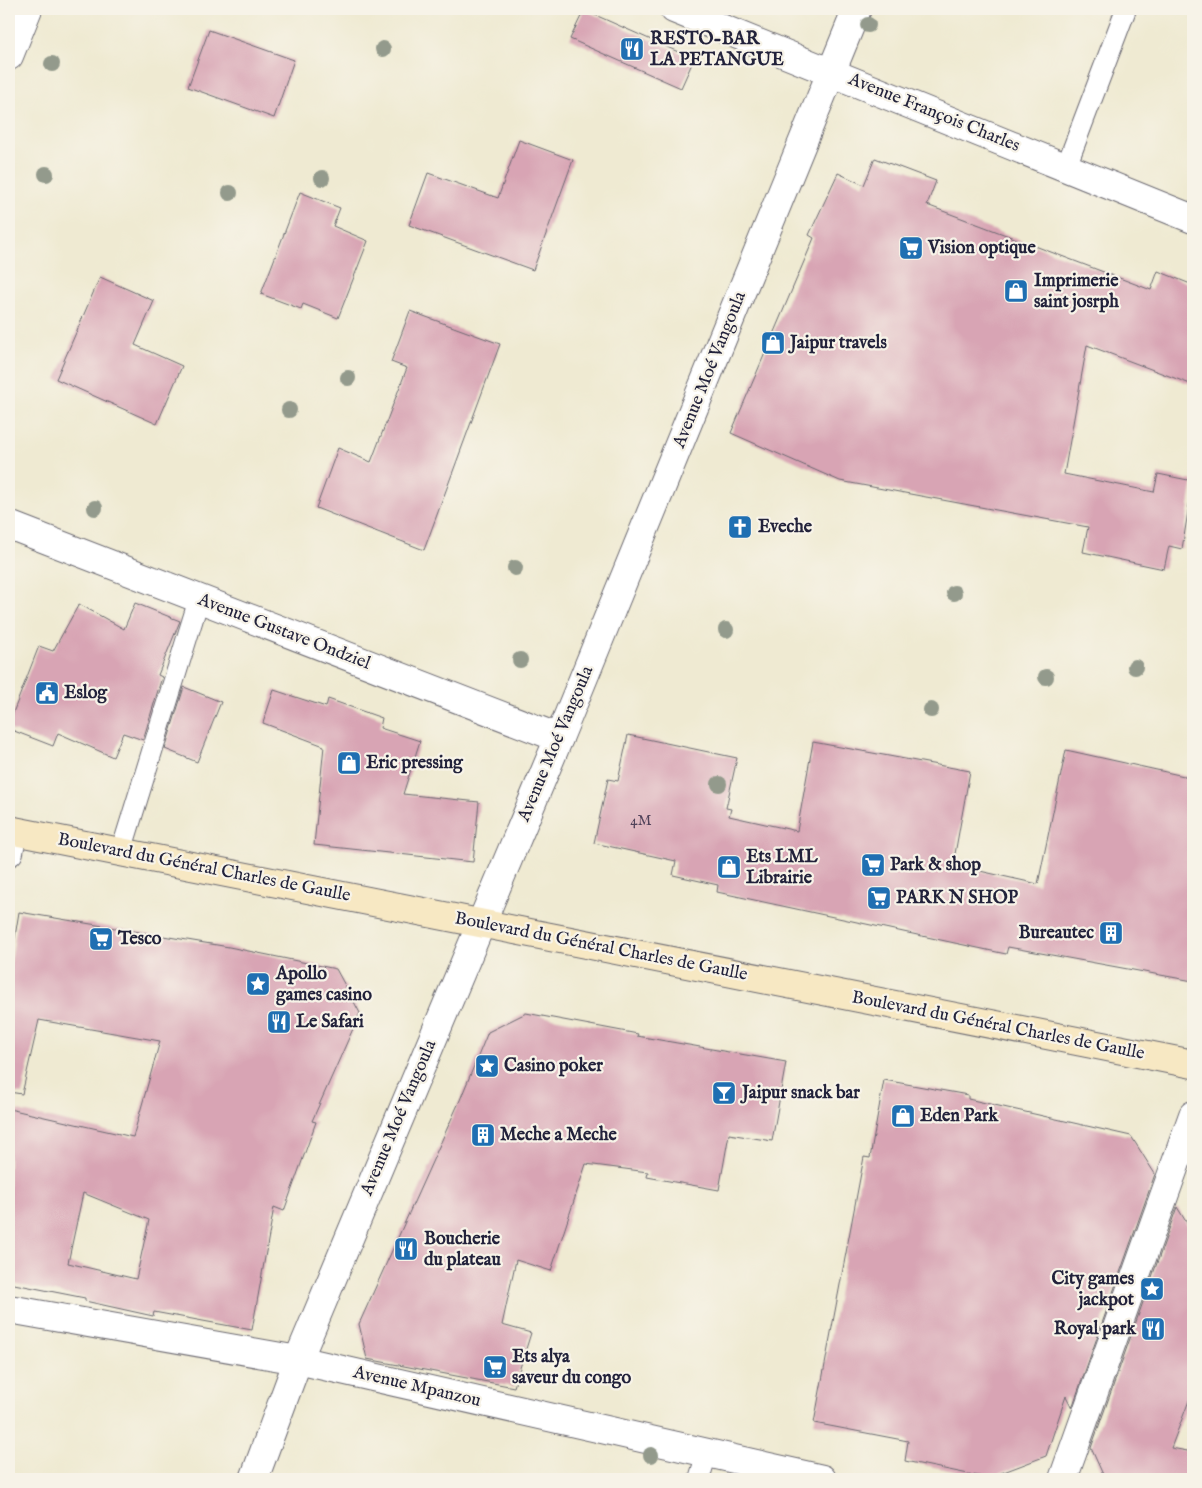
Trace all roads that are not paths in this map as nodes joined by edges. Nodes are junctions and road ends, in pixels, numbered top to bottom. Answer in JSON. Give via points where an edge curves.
{"nodes":[{"id":1,"x":28,"y":9,"type":"edge"},
{"id":2,"x":674,"y":9,"type":"edge"},
{"id":3,"x":857,"y":9,"type":"edge"},
{"id":4,"x":1126,"y":9,"type":"edge"},
{"id":5,"x":9,"y":56,"type":"edge"},
{"id":6,"x":832,"y":72,"type":"junction"},
{"id":7,"x":1066,"y":167,"type":"junction"},
{"id":8,"x":1193,"y":219,"type":"edge"},
{"id":9,"x":9,"y":525,"type":"edge"},
{"id":10,"x":199,"y":599,"type":"junction"},
{"id":11,"x":559,"y":738,"type":"junction"},
{"id":12,"x":10,"y":838,"type":"edge"},
{"id":13,"x":121,"y":852,"type":"junction"},
{"id":14,"x":480,"y":923,"type":"junction"},
{"id":15,"x":1193,"y":1064,"type":"edge"},
{"id":16,"x":1193,"y":1116,"type":"edge"},
{"id":17,"x":9,"y":1309,"type":"edge"},
{"id":18,"x":298,"y":1360,"type":"junction"},
{"id":19,"x":707,"y":1453,"type":"junction"},
{"id":20,"x":254,"y":1479,"type":"edge"},
{"id":21,"x":699,"y":1479,"type":"edge"},
{"id":22,"x":822,"y":1479,"type":"edge"},
{"id":23,"x":1063,"y":1479,"type":"edge"}],
"edges":[{"from":1,"to":5,"type":"street"},
{"from":2,"to":6,"type":"street","name":"Avenue François Charles"},
{"from":3,"to":6,"type":"street","name":"Avenue Moé Vangoula"},
{"from":4,"to":7,"type":"lane"},
{"from":6,"to":7,"type":"street","name":"Avenue François Charles"},
{"from":6,"to":11,"type":"street","name":"Avenue Moé Vangoula"},
{"from":7,"to":8,"type":"street","name":"Avenue François Charles"},
{"from":9,"to":10,"type":"street","name":"Avenue Gustave Ondziel"},
{"from":10,"to":11,"type":"street","name":"Avenue Gustave Ondziel"},
{"from":10,"to":13,"type":"lane"},
{"from":11,"to":14,"type":"street","name":"Avenue Moé Vangoula"},
{"from":12,"to":13,"type":"main road","name":"Boulevard du Général Charles de Gaulle"},
{"from":13,"to":14,"type":"main road","name":"Boulevard du Général Charles de Gaulle"},
{"from":14,"to":15,"type":"main road","name":"Boulevard du Général Charles de Gaulle"},
{"from":14,"to":18,"type":"street","name":"Avenue Moé Vangoula"},
{"from":16,"to":23,"type":"street"},
{"from":17,"to":18,"type":"street","name":"Avenue Mpanzou"},
{"from":18,"to":19,"type":"street","name":"Avenue Mpanzou"},
{"from":18,"to":20,"type":"street","name":"Avenue Moé Vangoula"},
{"from":19,"to":21,"type":"lane"},
{"from":19,"to":22,"type":"street","name":"Avenue Mpanzou"}]}
